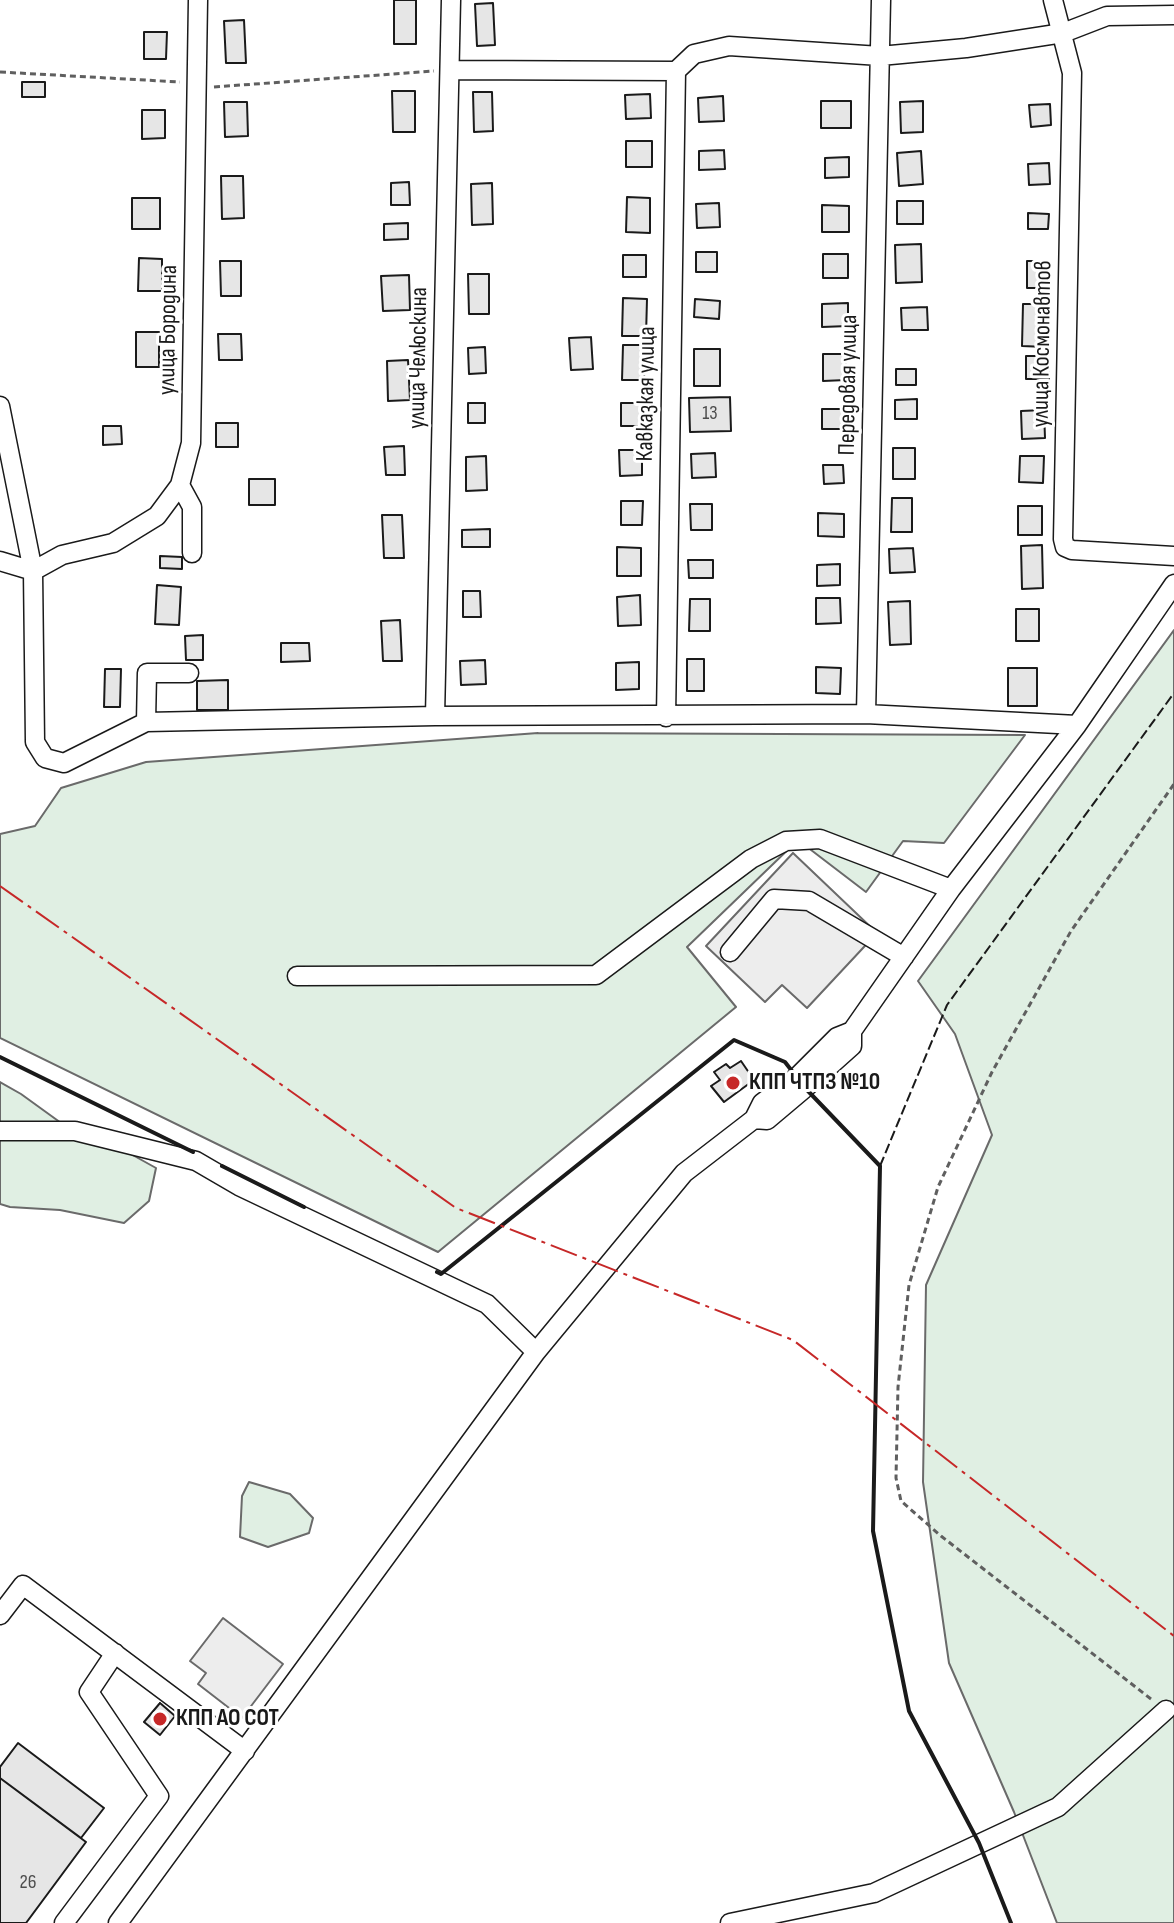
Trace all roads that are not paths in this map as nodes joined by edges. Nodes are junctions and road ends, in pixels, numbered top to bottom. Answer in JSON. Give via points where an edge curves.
{"nodes":[{"id":1,"x":198,"y":0,"type":"edge"},
{"id":2,"x":451,"y":0,"type":"edge"},
{"id":3,"x":881,"y":0,"type":"edge"},
{"id":4,"x":1053,"y":0,"type":"edge"},
{"id":5,"x":1174,"y":15,"type":"edge"},
{"id":6,"x":1063,"y":33,"type":"junction"},
{"id":7,"x":880,"y":56,"type":"junction"},
{"id":8,"x":450,"y":70,"type":"junction"},
{"id":9,"x":676,"y":71,"type":"junction"},
{"id":10,"x":0,"y":406,"type":"edge"},
{"id":11,"x":180,"y":485,"type":"junction"},
{"id":12,"x":192,"y":553,"type":"dead end"},
{"id":13,"x":1174,"y":556,"type":"edge"},
{"id":14,"x":0,"y":561,"type":"edge"},
{"id":15,"x":33,"y":571,"type":"junction"},
{"id":16,"x":1174,"y":584,"type":"edge"},
{"id":17,"x":189,"y":673,"type":"dead end"},
{"id":18,"x":866,"y":714,"type":"junction"},
{"id":19,"x":435,"y":716,"type":"junction"},
{"id":20,"x":666,"y":717,"type":"junction"},
{"id":21,"x":146,"y":722,"type":"junction"},
{"id":22,"x":1077,"y":725,"type":"junction"},
{"id":23,"x":951,"y":889,"type":"junction"},
{"id":24,"x":730,"y":952,"type":"dead end"},
{"id":25,"x":904,"y":957,"type":"junction"},
{"id":26,"x":297,"y":976,"type":"dead end"},
{"id":27,"x":0,"y":1131,"type":"edge"},
{"id":28,"x":536,"y":1352,"type":"junction"},
{"id":29,"x":0,"y":1615,"type":"edge"},
{"id":30,"x":115,"y":1653,"type":"junction"},
{"id":31,"x":1166,"y":1710,"type":"road end"},
{"id":32,"x":245,"y":1751,"type":"junction"},
{"id":33,"x":64,"y":1923,"type":"edge"},
{"id":34,"x":118,"y":1923,"type":"edge"},
{"id":35,"x":730,"y":1923,"type":"edge"}],
"edges":[{"from":1,"to":11,"type":"street","name":"улица Бородина","via":[[191,443]]},
{"from":2,"to":8,"type":"street","name":"улица Челюскина"},
{"from":3,"to":7,"type":"street","name":"Передовая улица"},
{"from":4,"to":6,"type":"street","name":"улица Космонавтов"},
{"from":5,"to":6,"type":"street","via":[[1107,16]]},
{"from":6,"to":7,"type":"street"},
{"from":6,"to":13,"type":"street","name":"улица Космонавтов","via":[[1072,73],[1063,539],[1072,550]]},
{"from":7,"to":9,"type":"street","via":[[729,46],[694,54]]},
{"from":7,"to":18,"type":"street","name":"Передовая улица"},
{"from":8,"to":9,"type":"street"},
{"from":8,"to":19,"type":"street","name":"улица Челюскина"},
{"from":9,"to":20,"type":"street","name":"Кавказкая улица"},
{"from":10,"to":15,"type":"street"},
{"from":11,"to":12,"type":"street","via":[[192,507]]},
{"from":11,"to":15,"type":"street","name":"улица Бородина","via":[[157,516],[113,543],[62,555]]},
{"from":14,"to":15,"type":"street"},
{"from":15,"to":21,"type":"street","via":[[35,742],[45,758],[64,763]]},
{"from":16,"to":22,"type":"street"},
{"from":17,"to":21,"type":"street","via":[[147,673]]},
{"from":18,"to":20,"type":"street"},
{"from":18,"to":22,"type":"street"},
{"from":19,"to":20,"type":"street"},
{"from":19,"to":21,"type":"street"},
{"from":22,"to":23,"type":"street"},
{"from":23,"to":25,"type":"street"},
{"from":23,"to":26,"type":"street","via":[[820,839],[786,841],[751,859],[596,975]]},
{"from":24,"to":25,"type":"street","via":[[774,899],[809,901]]},
{"from":25,"to":28,"type":"street","via":[[852,1031],[852,1046],[762,1103],[754,1119],[684,1173]]},
{"from":27,"to":28,"type":"street","via":[[75,1131],[196,1161],[487,1304]]},
{"from":28,"to":32,"type":"street"},
{"from":29,"to":30,"type":"street","via":[[23,1585]]},
{"from":30,"to":32,"type":"street"},
{"from":30,"to":33,"type":"street","via":[[89,1692],[159,1796]]},
{"from":31,"to":35,"type":"street","via":[[1058,1807],[874,1893]]},
{"from":32,"to":34,"type":"street"}]}
